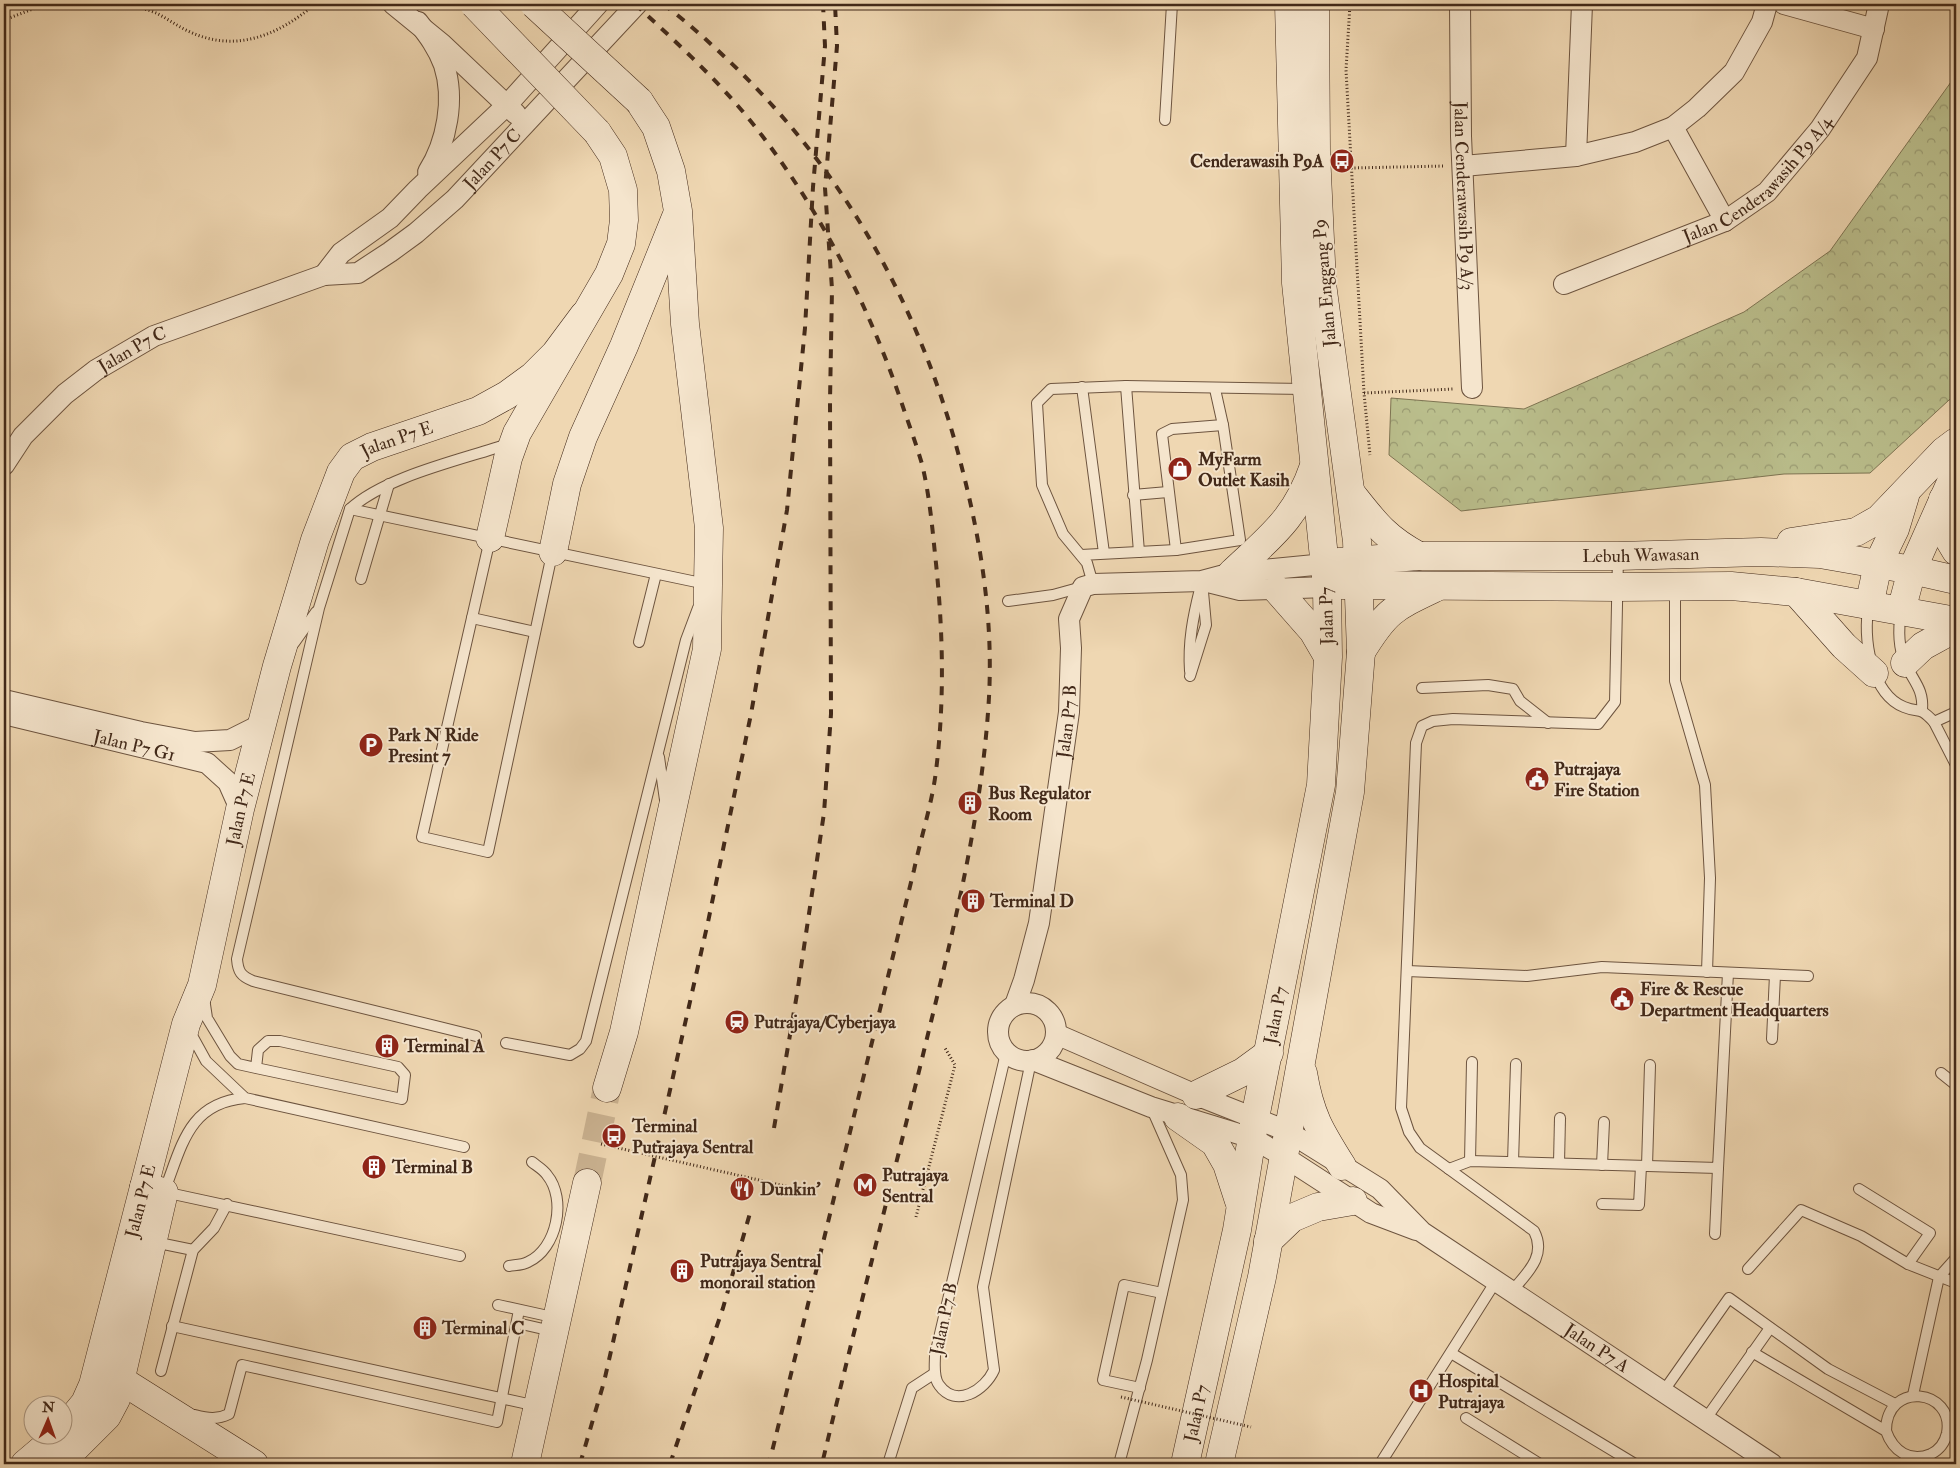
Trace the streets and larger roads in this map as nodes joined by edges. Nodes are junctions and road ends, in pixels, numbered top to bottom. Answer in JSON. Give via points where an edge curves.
{"nodes":[{"id":1,"x":393,"y":4,"type":"edge"},
{"id":2,"x":474,"y":4,"type":"edge"},
{"id":3,"x":534,"y":4,"type":"edge"},
{"id":4,"x":598,"y":4,"type":"edge"},
{"id":5,"x":637,"y":4,"type":"edge"},
{"id":6,"x":1289,"y":4,"type":"edge"},
{"id":7,"x":1315,"y":4,"type":"edge"},
{"id":8,"x":1460,"y":4,"type":"edge"},
{"id":9,"x":1582,"y":4,"type":"edge"},
{"id":10,"x":1767,"y":4,"type":"edge"},
{"id":11,"x":1784,"y":4,"type":"edge"},
{"id":12,"x":1879,"y":4,"type":"edge"},
{"id":13,"x":418,"y":22,"type":"junction"},
{"id":14,"x":1874,"y":29,"type":"junction"},
{"id":15,"x":507,"y":105,"type":"junction"},
{"id":16,"x":527,"y":124,"type":"junction"},
{"id":17,"x":1673,"y":127,"type":"junction"},
{"id":18,"x":1576,"y":156,"type":"junction"},
{"id":19,"x":1463,"y":166,"type":"junction"},
{"id":20,"x":418,"y":189,"type":"junction"},
{"id":21,"x":678,"y":211,"type":"junction"},
{"id":22,"x":1726,"y":220,"type":"junction"},
{"id":23,"x":324,"y":276,"type":"junction"},
{"id":24,"x":1564,"y":284,"type":"dead end"},
{"id":25,"x":584,"y":314,"type":"junction"},
{"id":26,"x":1472,"y":388,"type":"road end"},
{"id":27,"x":1956,"y":442,"type":"edge"},
{"id":28,"x":1315,"y":463,"type":"junction"},
{"id":29,"x":4,"y":465,"type":"edge"},
{"id":30,"x":1956,"y":470,"type":"edge"},
{"id":31,"x":1906,"y":491,"type":"junction"},
{"id":32,"x":1350,"y":492,"type":"junction"},
{"id":33,"x":1943,"y":499,"type":"junction"},
{"id":34,"x":490,"y":538,"type":"road end"},
{"id":35,"x":1956,"y":551,"type":"edge"},
{"id":36,"x":552,"y":552,"type":"road end"},
{"id":37,"x":1734,"y":552,"type":"junction"},
{"id":38,"x":1419,"y":556,"type":"junction"},
{"id":39,"x":1878,"y":564,"type":"junction"},
{"id":40,"x":1912,"y":570,"type":"junction"},
{"id":41,"x":1232,"y":572,"type":"junction"},
{"id":42,"x":1357,"y":572,"type":"junction"},
{"id":43,"x":1326,"y":575,"type":"junction"},
{"id":44,"x":1956,"y":580,"type":"edge"},
{"id":45,"x":1202,"y":581,"type":"junction"},
{"id":46,"x":1438,"y":586,"type":"junction"},
{"id":47,"x":1277,"y":590,"type":"junction"},
{"id":48,"x":1796,"y":592,"type":"junction"},
{"id":49,"x":1869,"y":606,"type":"junction"},
{"id":50,"x":1901,"y":611,"type":"junction"},
{"id":51,"x":1956,"y":621,"type":"edge"},
{"id":52,"x":1956,"y":628,"type":"edge"},
{"id":53,"x":1361,"y":652,"type":"junction"},
{"id":54,"x":1328,"y":657,"type":"junction"},
{"id":55,"x":4,"y":700,"type":"edge"},
{"id":56,"x":4,"y":714,"type":"edge"},
{"id":57,"x":262,"y":724,"type":"junction"},
{"id":58,"x":240,"y":809,"type":"junction"},
{"id":59,"x":1015,"y":1005,"type":"junction"},
{"id":60,"x":1056,"y":1034,"type":"junction"},
{"id":61,"x":1269,"y":1053,"type":"junction"},
{"id":62,"x":1032,"y":1060,"type":"junction"},
{"id":63,"x":1300,"y":1060,"type":"junction"},
{"id":64,"x":607,"y":1088,"type":"tunnel mouth"},
{"id":65,"x":1196,"y":1095,"type":"junction"},
{"id":66,"x":1178,"y":1117,"type":"junction"},
{"id":67,"x":1253,"y":1128,"type":"junction"},
{"id":68,"x":1285,"y":1144,"type":"junction"},
{"id":69,"x":1342,"y":1166,"type":"junction"},
{"id":70,"x":588,"y":1183,"type":"tunnel mouth"},
{"id":71,"x":154,"y":1190,"type":"junction"},
{"id":72,"x":1353,"y":1201,"type":"junction"},
{"id":73,"x":1241,"y":1207,"type":"junction"},
{"id":74,"x":1422,"y":1232,"type":"junction"},
{"id":75,"x":1268,"y":1241,"type":"junction"},
{"id":76,"x":98,"y":1367,"type":"junction"},
{"id":77,"x":122,"y":1379,"type":"junction"},
{"id":78,"x":72,"y":1419,"type":"edge"},
{"id":79,"x":46,"y":1446,"type":"edge"},
{"id":80,"x":25,"y":1464,"type":"edge"},
{"id":81,"x":59,"y":1464,"type":"edge"},
{"id":82,"x":254,"y":1464,"type":"edge"},
{"id":83,"x":525,"y":1464,"type":"edge"},
{"id":84,"x":1185,"y":1464,"type":"edge"},
{"id":85,"x":1219,"y":1464,"type":"edge"},
{"id":86,"x":1772,"y":1464,"type":"edge"}],
"edges":[{"from":1,"to":13,"type":"street"},
{"from":2,"to":25,"type":"main road","bridge":true,"via":[[597,132],[613,156],[623,190],[624,220],[620,244],[609,274]]},
{"from":3,"to":21,"type":"main road","bridge":true,"via":[[639,101],[656,126],[671,171]]},
{"from":4,"to":15,"type":"street","name":"Jalan P7 C"},
{"from":5,"to":16,"type":"street","name":"Jalan P7 C"},
{"from":6,"to":28,"type":"main road","name":"Jalan Enggang P9","via":[[1296,283]]},
{"from":7,"to":32,"type":"main road","name":"Jalan Enggang P9","via":[[1316,152],[1322,284]]},
{"from":8,"to":19,"type":"street","name":"Jalan Cenderawasih P9 A/3"},
{"from":9,"to":18,"type":"street"},
{"from":10,"to":17,"type":"street","via":[[1762,22],[1734,72]]},
{"from":11,"to":14,"type":"street"},
{"from":12,"to":14,"type":"street","name":"Jalan Cenderawasih P9 A/4"},
{"from":13,"to":15,"type":"street"},
{"from":13,"to":20,"type":"street","via":[[433,41],[444,64],[448,111],[438,156]]},
{"from":14,"to":22,"type":"street","name":"Jalan Cenderawasih P9 A/4","via":[[1867,58],[1820,129],[1767,192]]},
{"from":15,"to":16,"type":"street"},
{"from":15,"to":20,"type":"street","name":"Jalan P7 C"},
{"from":16,"to":23,"type":"street","name":"Jalan P7 C","via":[[416,233],[358,273]]},
{"from":17,"to":18,"type":"street","via":[[1636,142]]},
{"from":17,"to":22,"type":"street"},
{"from":18,"to":19,"type":"street"},
{"from":19,"to":26,"type":"street","name":"Jalan Cenderawasih P9 A/3"},
{"from":20,"to":23,"type":"street","name":"Jalan P7 C","via":[[390,218],[341,253]]},
{"from":21,"to":36,"type":"main road","via":[[624,346],[583,437]]},
{"from":21,"to":64,"type":"main road","via":[[685,324],[709,528],[706,649],[624,1032]]},
{"from":22,"to":24,"type":"street","name":"Jalan Cenderawasih P9 A/4"},
{"from":23,"to":29,"type":"street","name":"Jalan P7 C","via":[[154,336],[96,370],[65,394],[23,436]]},
{"from":25,"to":34,"type":"main road","via":[[514,442]]},
{"from":25,"to":57,"type":"main road","name":"Jalan P7 E","via":[[555,354],[533,376],[506,395],[478,411],[399,436],[352,457],[341,472],[315,540]]},
{"from":27,"to":31,"type":"main road"},
{"from":28,"to":41,"type":"main road","via":[[1304,493],[1287,520]]},
{"from":28,"to":43,"type":"main road","name":"Jalan P7"},
{"from":30,"to":33,"type":"main road"},
{"from":31,"to":37,"type":"main road","via":[[1879,519],[1856,532]]},
{"from":31,"to":39,"type":"main road","via":[[1895,529]]},
{"from":32,"to":38,"type":"main road","via":[[1382,532]]},
{"from":32,"to":42,"type":"main road","name":"Jalan Enggang P9","via":[[1357,541]]},
{"from":33,"to":35,"type":"main road","via":[[1950,541]]},
{"from":33,"to":40,"type":"main road"},
{"from":37,"to":38,"type":"main road","name":"Lebuh Wawasan","via":[[1618,556]]},
{"from":37,"to":39,"type":"main road","name":"Lebuh Wawasan","via":[[1820,554]]},
{"from":38,"to":42,"type":"main road","name":"Lebuh Wawasan"},
{"from":39,"to":40,"type":"main road","name":"Lebuh Wawasan"},
{"from":39,"to":49,"type":"main road"},
{"from":40,"to":44,"type":"main road","name":"Lebuh Wawasan"},
{"from":40,"to":50,"type":"main road"},
{"from":41,"to":43,"type":"street"},
{"from":41,"to":45,"type":"street"},
{"from":42,"to":43,"type":"main road","name":"Lebuh Wawasan"},
{"from":42,"to":46,"type":"main road","name":"Lebuh Wawasan"},
{"from":42,"to":53,"type":"main road","name":"Jalan P7"},
{"from":43,"to":47,"type":"street"},
{"from":43,"to":54,"type":"main road","name":"Jalan P7"},
{"from":45,"to":47,"type":"street","via":[[1240,590]]},
{"from":45,"to":59,"type":"street","name":"Jalan P7 B","via":[[1088,585],[1069,619],[1069,712],[1039,923]]},
{"from":46,"to":48,"type":"main road","name":"Lebuh Wawasan","via":[[1731,586]]},
{"from":46,"to":53,"type":"main road","via":[[1396,607],[1382,619]]},
{"from":47,"to":54,"type":"main road","via":[[1313,631]]},
{"from":48,"to":49,"type":"main road","name":"Lebuh Wawasan"},
{"from":48,"to":52,"type":"main road","via":[[1844,646],[1890,668]]},
{"from":49,"to":50,"type":"main road","name":"Lebuh Wawasan"},
{"from":50,"to":51,"type":"main road","name":"Lebuh Wawasan"},
{"from":53,"to":63,"type":"main road","name":"Jalan P7","via":[[1350,792]]},
{"from":54,"to":61,"type":"main road","name":"Jalan P7","via":[[1321,785]]},
{"from":55,"to":57,"type":"street","name":"Jalan P7 G1","via":[[195,742],[230,740]]},
{"from":56,"to":58,"type":"street","name":"Jalan P7 G1","via":[[207,763],[228,782]]},
{"from":57,"to":58,"type":"main road","name":"Jalan P7 E"},
{"from":58,"to":71,"type":"main road","name":"Jalan P7 E","via":[[202,984],[186,1024]]},
{"from":59,"to":60,"type":"street","via":[[1027,1002],[1039,1005],[1052,1017]]},
{"from":59,"to":62,"type":"street","name":"Jalan P7 B","via":[[1005,1012],[997,1029],[999,1042],[1006,1053],[1018,1060]]},
{"from":60,"to":62,"type":"street","via":[[1051,1048],[1040,1058]]},
{"from":60,"to":65,"type":"street"},
{"from":61,"to":65,"type":"main road","via":[[1243,1072]]},
{"from":61,"to":67,"type":"main road","name":"Jalan P7"},
{"from":62,"to":66,"type":"street"},
{"from":63,"to":68,"type":"main road","name":"Jalan P7"},
{"from":63,"to":69,"type":"main road","via":[[1308,1103],[1317,1126]]},
{"from":65,"to":67,"type":"street"},
{"from":66,"to":67,"type":"street"},
{"from":66,"to":73,"type":"main road","via":[[1215,1143],[1227,1164]]},
{"from":67,"to":68,"type":"street"},
{"from":67,"to":73,"type":"main road","name":"Jalan P7"},
{"from":68,"to":69,"type":"street","name":"Jalan P7 A"},
{"from":68,"to":72,"type":"street","name":"Jalan P7 A"},
{"from":68,"to":75,"type":"main road","name":"Jalan P7"},
{"from":69,"to":74,"type":"street","name":"Jalan P7 A","via":[[1380,1189]]},
{"from":70,"to":83,"type":"main road"},
{"from":71,"to":76,"type":"main road","name":"Jalan P7 E"},
{"from":71,"to":77,"type":"main road","name":"Jalan P7 E","via":[[153,1242]]},
{"from":72,"to":74,"type":"street","name":"Jalan P7 A","via":[[1371,1213]]},
{"from":72,"to":75,"type":"main road","via":[[1318,1207],[1292,1218]]},
{"from":73,"to":84,"type":"main road","name":"Jalan P7"},
{"from":74,"to":86,"type":"street","name":"Jalan P7 A"},
{"from":75,"to":85,"type":"main road","name":"Jalan P7"},
{"from":76,"to":77,"type":"main road"},
{"from":76,"to":78,"type":"main road","name":"Jalan P7 E","via":[[85,1403]]},
{"from":77,"to":81,"type":"main road","name":"Jalan P7 E","via":[[107,1416]]},
{"from":77,"to":82,"type":"main road"},
{"from":79,"to":80,"type":"main road"}]}
